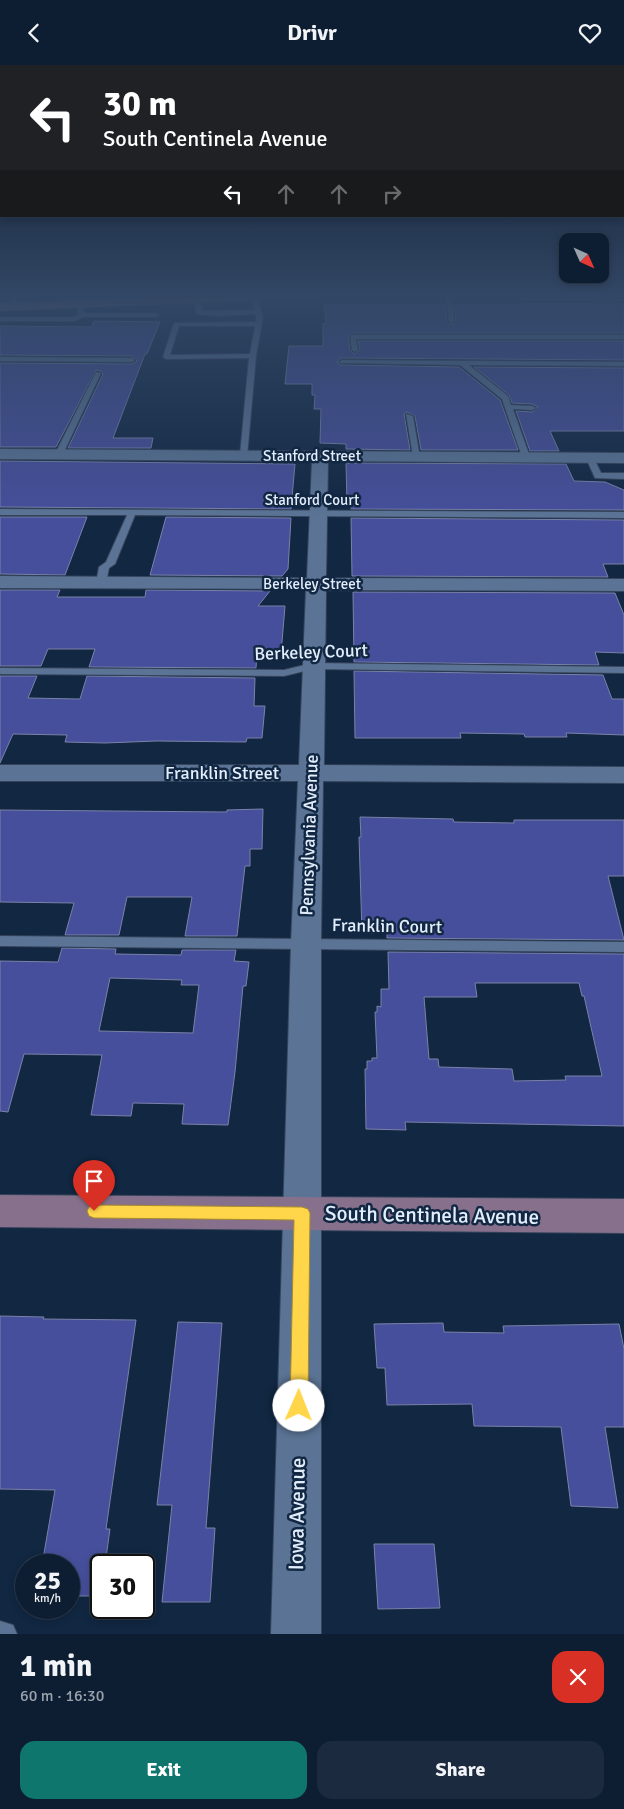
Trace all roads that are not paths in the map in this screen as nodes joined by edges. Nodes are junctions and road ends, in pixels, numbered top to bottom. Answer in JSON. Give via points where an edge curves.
{"nodes":[{"id":1,"x":252,"y":370,"type":"edge"},
{"id":2,"x":471,"y":370,"type":"edge"},
{"id":3,"x":98,"y":373,"type":"dead end"},
{"id":4,"x":508,"y":407,"type":"junction"},
{"id":5,"x":532,"y":408,"type":"dead end"},
{"id":6,"x":409,"y":416,"type":"dead end"},
{"id":7,"x":0,"y":454,"type":"edge"},
{"id":8,"x":59,"y":455,"type":"junction"},
{"id":9,"x":244,"y":455,"type":"junction"},
{"id":10,"x":320,"y":456,"type":"junction"},
{"id":11,"x":417,"y":456,"type":"junction"},
{"id":12,"x":526,"y":457,"type":"junction"},
{"id":13,"x":590,"y":458,"type":"junction"},
{"id":14,"x":624,"y":458,"type":"edge"},
{"id":15,"x":624,"y":476,"type":"edge"},
{"id":16,"x":0,"y":512,"type":"edge"},
{"id":17,"x":132,"y":513,"type":"junction"},
{"id":18,"x":318,"y":514,"type":"junction"},
{"id":19,"x":624,"y":515,"type":"edge"},
{"id":20,"x":0,"y":582,"type":"edge"},
{"id":21,"x":101,"y":583,"type":"junction"},
{"id":22,"x":316,"y":584,"type":"junction"},
{"id":23,"x":624,"y":585,"type":"edge"},
{"id":24,"x":313,"y":666,"type":"junction"},
{"id":25,"x":624,"y":670,"type":"edge"},
{"id":26,"x":0,"y":671,"type":"edge"},
{"id":27,"x":0,"y":773,"type":"edge"},
{"id":28,"x":311,"y":773,"type":"junction"},
{"id":29,"x":624,"y":775,"type":"edge"},
{"id":30,"x":0,"y":941,"type":"edge"},
{"id":31,"x":306,"y":944,"type":"junction"},
{"id":32,"x":624,"y":947,"type":"edge"},
{"id":33,"x":0,"y":1211,"type":"edge"},
{"id":34,"x":302,"y":1213,"type":"junction"},
{"id":35,"x":624,"y":1217,"type":"edge"},
{"id":36,"x":296,"y":1634,"type":"edge"}],
"edges":[{"from":1,"to":9,"type":"lane"},
{"from":2,"to":4,"type":"lane","via":[[505,398]]},
{"from":3,"to":8,"type":"lane"},
{"from":4,"to":5,"type":"lane"},
{"from":4,"to":12,"type":"lane"},
{"from":6,"to":11,"type":"lane"},
{"from":7,"to":8,"type":"street","name":"Stanford Street"},
{"from":8,"to":9,"type":"street","name":"Stanford Street"},
{"from":9,"to":10,"type":"street","name":"Stanford Street"},
{"from":10,"to":11,"type":"street","name":"Stanford Street"},
{"from":10,"to":18,"type":"street","name":"Pennsylvania Avenue"},
{"from":11,"to":12,"type":"street","name":"Stanford Street"},
{"from":12,"to":13,"type":"street","name":"Stanford Street"},
{"from":13,"to":14,"type":"street","name":"Stanford Street"},
{"from":13,"to":15,"type":"lane","via":[[598,476]]},
{"from":16,"to":17,"type":"lane","name":"Stanford Court"},
{"from":17,"to":18,"type":"lane","name":"Stanford Court"},
{"from":17,"to":21,"type":"lane","via":[[110,564],[104,567]]},
{"from":18,"to":19,"type":"lane","name":"Stanford Court"},
{"from":18,"to":22,"type":"street","name":"Pennsylvania Avenue"},
{"from":20,"to":21,"type":"street","name":"Berkeley Street"},
{"from":21,"to":22,"type":"street","name":"Berkeley Street"},
{"from":22,"to":23,"type":"street","name":"Berkeley Street"},
{"from":22,"to":24,"type":"street","name":"Pennsylvania Avenue"},
{"from":24,"to":25,"type":"lane","name":"Berkeley Court"},
{"from":24,"to":26,"type":"lane","name":"Berkeley Court","via":[[284,673]]},
{"from":24,"to":28,"type":"street","name":"Pennsylvania Avenue"},
{"from":27,"to":28,"type":"street","name":"Franklin Street"},
{"from":28,"to":29,"type":"street","name":"Franklin Street"},
{"from":28,"to":31,"type":"street","name":"Pennsylvania Avenue"},
{"from":30,"to":31,"type":"lane","name":"Franklin Court"},
{"from":31,"to":32,"type":"lane","name":"Franklin Court"},
{"from":31,"to":34,"type":"street","name":"Pennsylvania Avenue"},
{"from":33,"to":34,"type":"street","name":"South Centinela Avenue"},
{"from":34,"to":35,"type":"street","name":"South Centinela Avenue"},
{"from":34,"to":36,"type":"street","name":"Iowa Avenue"}]}
